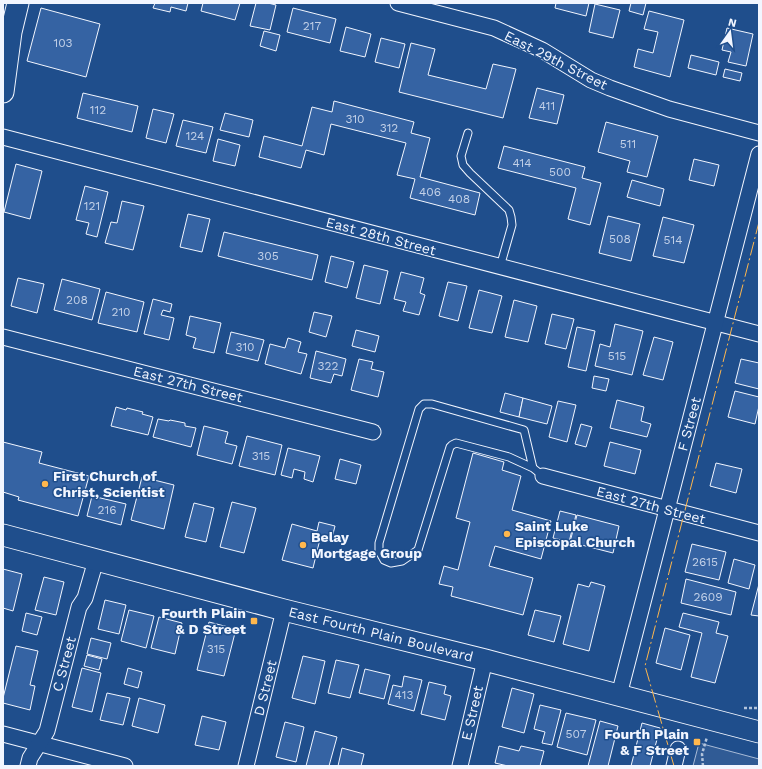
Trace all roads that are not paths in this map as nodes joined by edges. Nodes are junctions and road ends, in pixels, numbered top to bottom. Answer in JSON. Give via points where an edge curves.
{"nodes":[{"id":1,"x":18,"y":3,"type":"edge"},
{"id":2,"x":398,"y":3,"type":"edge"},
{"id":3,"x":3,"y":92,"type":"edge"},
{"id":4,"x":468,"y":133,"type":"dead end"},
{"id":5,"x":759,"y":133,"type":"edge"},
{"id":6,"x":3,"y":137,"type":"edge"},
{"id":7,"x":759,"y":154,"type":"edge"},
{"id":8,"x":500,"y":266,"type":"junction"},
{"id":9,"x":715,"y":323,"type":"junction"},
{"id":10,"x":759,"y":334,"type":"edge"},
{"id":11,"x":3,"y":337,"type":"edge"},
{"id":12,"x":372,"y":432,"type":"dead end"},
{"id":13,"x":538,"y":472,"type":"junction"},
{"id":14,"x":667,"y":509,"type":"junction"},
{"id":15,"x":759,"y":533,"type":"edge"},
{"id":16,"x":3,"y":535,"type":"edge"},
{"id":17,"x":96,"y":560,"type":"junction"},
{"id":18,"x":284,"y":610,"type":"junction"},
{"id":19,"x":485,"y":660,"type":"junction"},
{"id":20,"x":619,"y":695,"type":"junction"},
{"id":21,"x":759,"y":732,"type":"edge"},
{"id":22,"x":3,"y":734,"type":"edge"},
{"id":23,"x":39,"y":743,"type":"junction"},
{"id":24,"x":678,"y":749,"type":"dead end"},
{"id":25,"x":28,"y":766,"type":"edge"},
{"id":26,"x":125,"y":766,"type":"edge"},
{"id":27,"x":246,"y":766,"type":"edge"},
{"id":28,"x":460,"y":766,"type":"edge"},
{"id":29,"x":674,"y":766,"type":"edge"}],
"edges":[{"from":1,"to":3,"type":"main road","via":[[11,32]]},
{"from":2,"to":5,"type":"street","name":"East 29th Street","via":[[494,28],[542,50],[591,80],[610,88],[670,109]]},
{"from":4,"to":8,"type":"lane","via":[[461,156],[463,164],[509,210],[511,218],[509,239]]},
{"from":6,"to":8,"type":"street","name":"East 28th Street"},
{"from":7,"to":9,"type":"street","name":"F Street"},
{"from":8,"to":9,"type":"street","name":"East 28th Street"},
{"from":9,"to":10,"type":"street","name":"East 28th Street"},
{"from":9,"to":14,"type":"street","name":"F Street"},
{"from":11,"to":12,"type":"street","name":"East 27th Street"},
{"from":13,"to":13,"type":"lane","via":[[524,430],[432,404],[424,404],[419,409],[379,543],[379,551],[384,560],[391,563],[402,561],[418,550],[450,448],[456,443],[509,457]]},
{"from":13,"to":14,"type":"street","name":"East 27th Street"},
{"from":14,"to":15,"type":"street","name":"East 27th Street"},
{"from":14,"to":20,"type":"street","name":"F Street"},
{"from":16,"to":17,"type":"main road","name":"East Fourth Plain Boulevard"},
{"from":17,"to":18,"type":"main road","name":"East Fourth Plain Boulevard"},
{"from":17,"to":23,"type":"street","name":"C Street","via":[[85,598],[79,607],[47,731]]},
{"from":18,"to":19,"type":"main road","name":"East Fourth Plain Boulevard"},
{"from":18,"to":27,"type":"street","name":"D Street"},
{"from":19,"to":20,"type":"main road","name":"East Fourth Plain Boulevard"},
{"from":19,"to":28,"type":"street","name":"E Street"},
{"from":20,"to":21,"type":"main road","name":"East Fourth Plain Boulevard"},
{"from":22,"to":23,"type":"street"},
{"from":23,"to":25,"type":"street","name":"C Street"},
{"from":23,"to":26,"type":"street"},
{"from":24,"to":29,"type":"street"}]}
